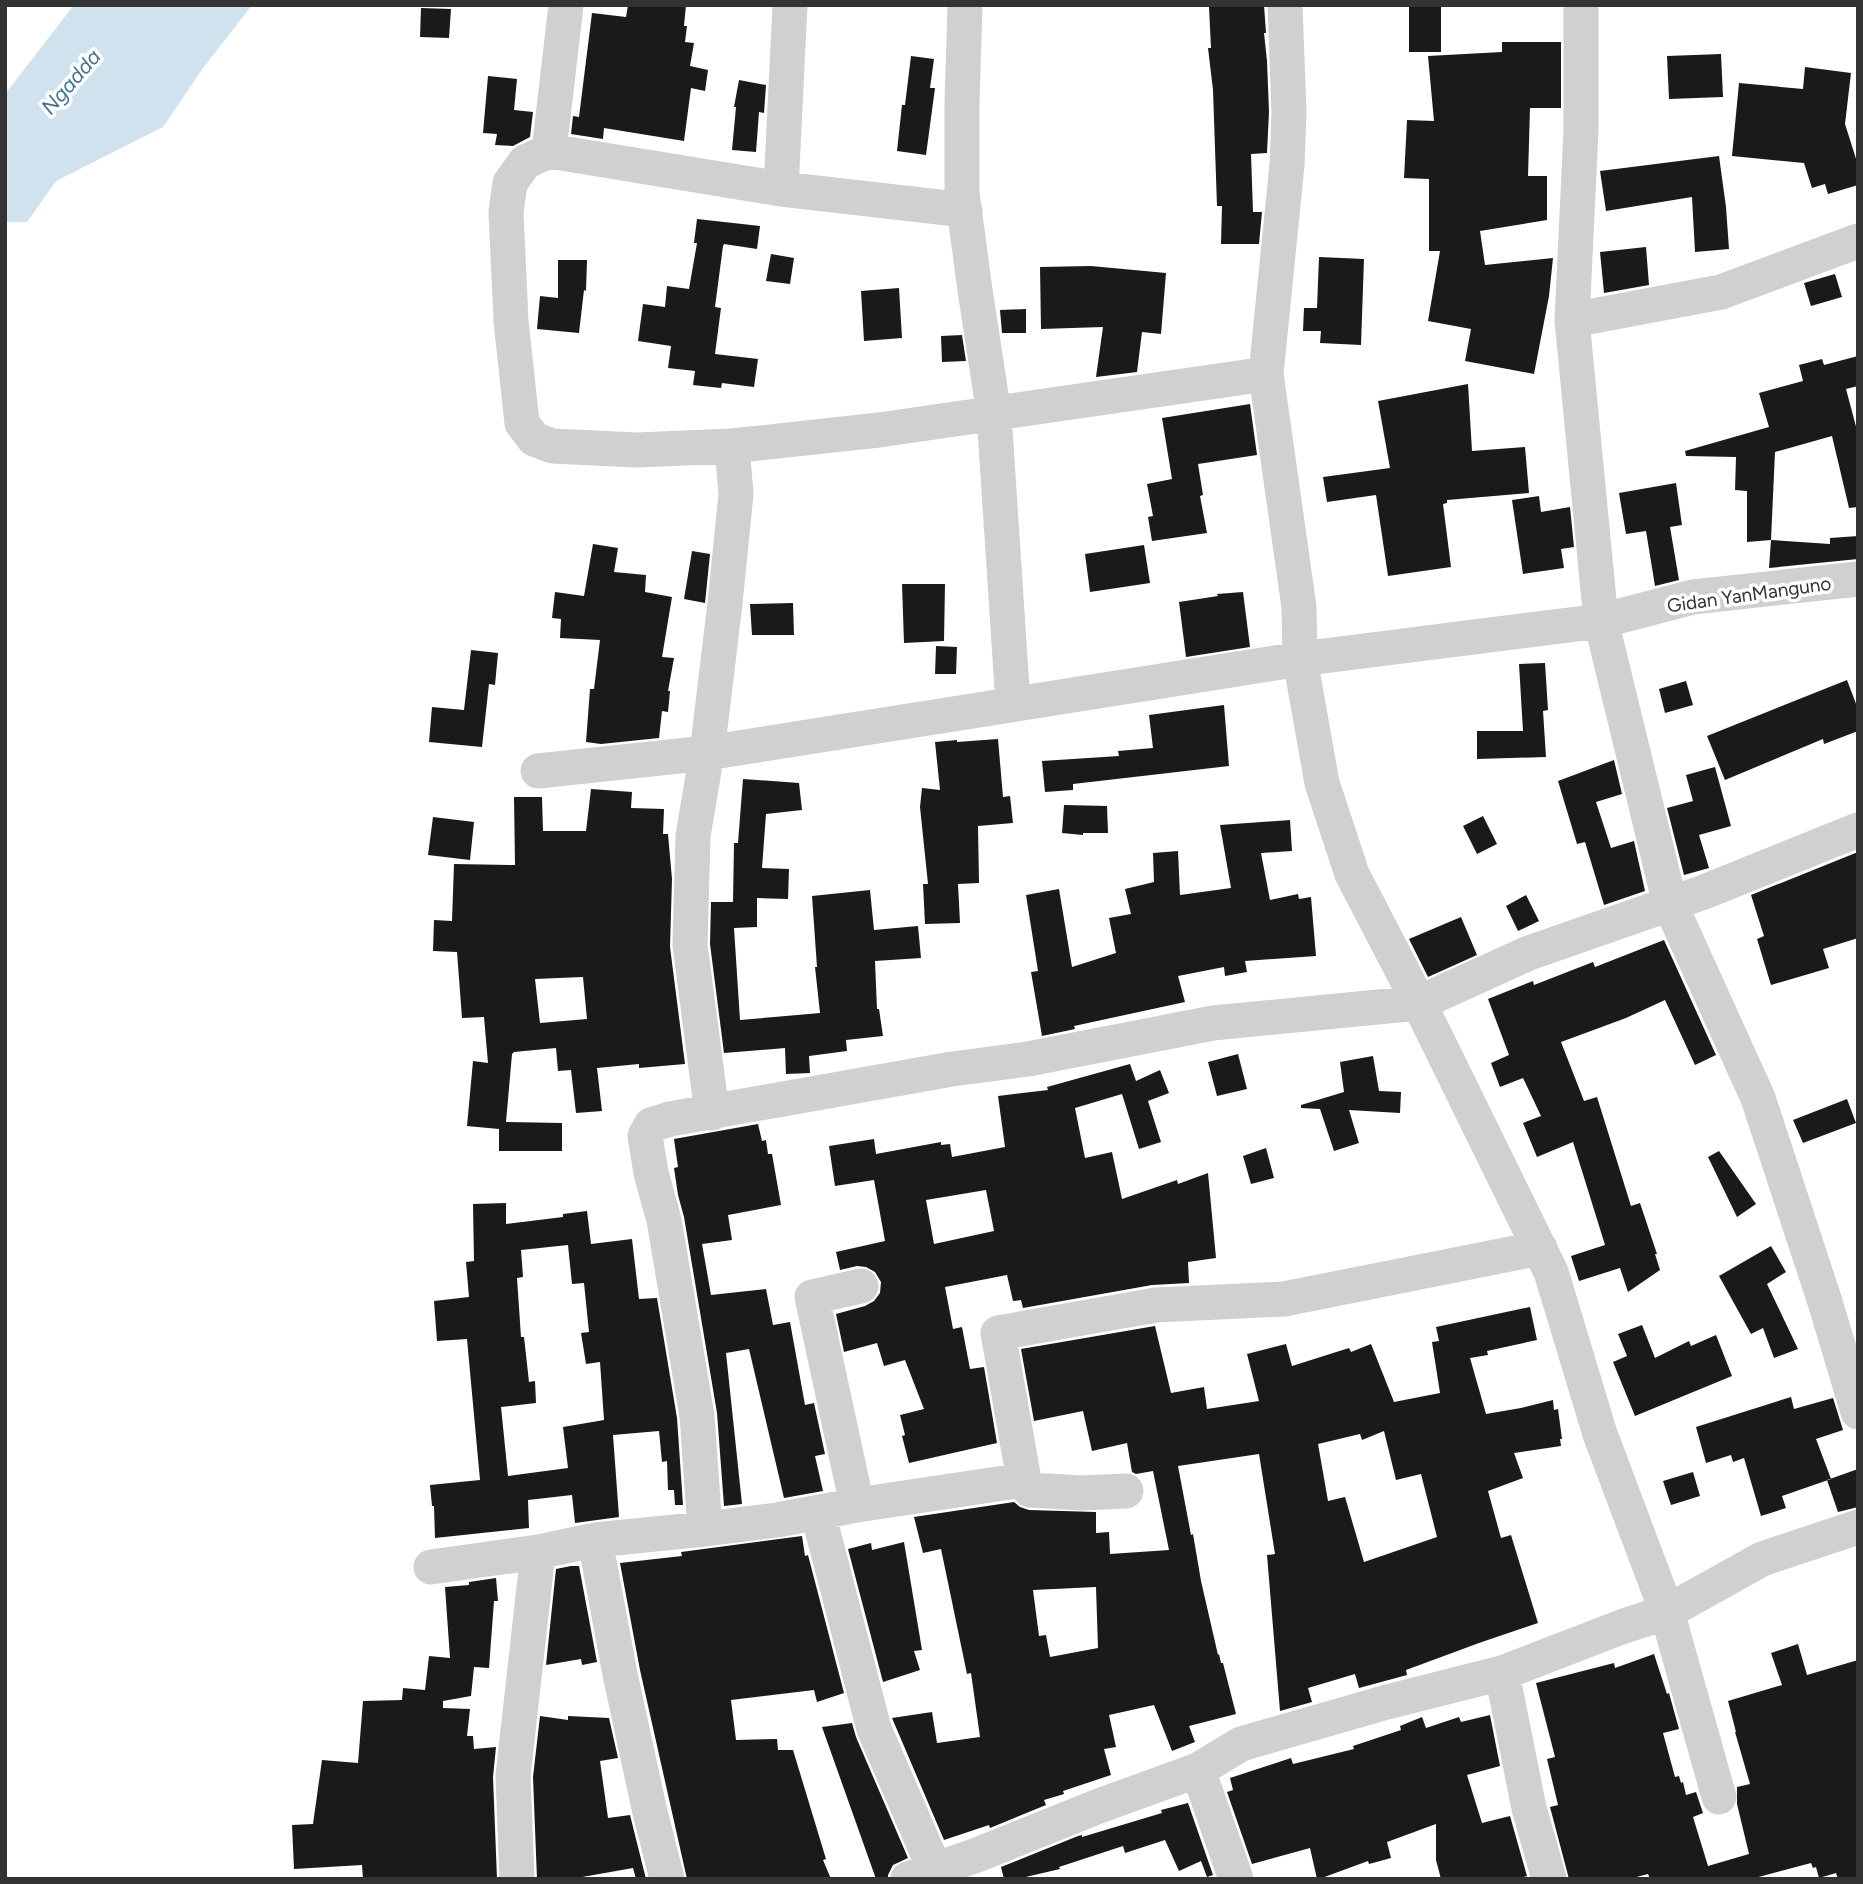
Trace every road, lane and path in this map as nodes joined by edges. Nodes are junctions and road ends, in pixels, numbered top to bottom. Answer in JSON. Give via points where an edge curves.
{"nodes":[{"id":1,"x":566,"y":5,"type":"edge"},
{"id":2,"x":790,"y":5,"type":"edge"},
{"id":3,"x":965,"y":5,"type":"edge"},
{"id":4,"x":1285,"y":5,"type":"edge"},
{"id":5,"x":1581,"y":5,"type":"edge"},
{"id":6,"x":550,"y":152,"type":"junction"},
{"id":7,"x":781,"y":188,"type":"junction"},
{"id":8,"x":965,"y":210,"type":"junction"},
{"id":9,"x":1858,"y":242,"type":"edge"},
{"id":10,"x":1572,"y":320,"type":"junction"},
{"id":11,"x":1266,"y":374,"type":"junction"},
{"id":12,"x":994,"y":414,"type":"junction"},
{"id":13,"x":732,"y":446,"type":"junction"},
{"id":14,"x":1858,"y":579,"type":"edge"},
{"id":15,"x":1601,"y":621,"type":"junction"},
{"id":16,"x":1300,"y":659,"type":"junction"},
{"id":17,"x":1013,"y":704,"type":"junction"},
{"id":18,"x":706,"y":754,"type":"junction"},
{"id":19,"x":538,"y":771,"type":"dead end"},
{"id":20,"x":1858,"y":830,"type":"edge"},
{"id":21,"x":1670,"y":904,"type":"junction"},
{"id":22,"x":1419,"y":1003,"type":"junction"},
{"id":23,"x":712,"y":1112,"type":"junction"},
{"id":24,"x":1540,"y":1248,"type":"junction"},
{"id":25,"x":861,"y":1286,"type":"dead end"},
{"id":26,"x":1858,"y":1412,"type":"edge"},
{"id":27,"x":1024,"y":1480,"type":"junction"},
{"id":28,"x":1126,"y":1491,"type":"dead end"},
{"id":29,"x":858,"y":1505,"type":"junction"},
{"id":30,"x":818,"y":1513,"type":"junction"},
{"id":31,"x":1858,"y":1527,"type":"edge"},
{"id":32,"x":705,"y":1529,"type":"junction"},
{"id":33,"x":595,"y":1540,"type":"junction"},
{"id":34,"x":538,"y":1552,"type":"junction"},
{"id":35,"x":431,"y":1567,"type":"dead end"},
{"id":36,"x":1667,"y":1612,"type":"junction"},
{"id":37,"x":1502,"y":1673,"type":"junction"},
{"id":38,"x":1198,"y":1770,"type":"junction"},
{"id":39,"x":1719,"y":1797,"type":"dead end"},
{"id":40,"x":922,"y":1874,"type":"edge"},
{"id":41,"x":517,"y":1879,"type":"edge"},
{"id":42,"x":667,"y":1879,"type":"edge"},
{"id":43,"x":1236,"y":1879,"type":"edge"},
{"id":44,"x":1549,"y":1879,"type":"edge"}],
"edges":[{"from":1,"to":6,"type":"street"},
{"from":2,"to":7,"type":"street"},
{"from":3,"to":8,"type":"street"},
{"from":4,"to":11,"type":"street","via":[[1287,165]]},
{"from":5,"to":10,"type":"street","via":[[1581,130]]},
{"from":6,"to":7,"type":"street"},
{"from":6,"to":13,"type":"street","via":[[525,162],[510,183],[506,212],[522,423],[534,439],[552,446],[637,450]]},
{"from":7,"to":8,"type":"street"},
{"from":8,"to":12,"type":"street"},
{"from":9,"to":10,"type":"street","via":[[1721,292]]},
{"from":10,"to":15,"type":"street"},
{"from":11,"to":12,"type":"street"},
{"from":11,"to":16,"type":"street","via":[[1300,607]]},
{"from":12,"to":13,"type":"street"},
{"from":12,"to":17,"type":"street"},
{"from":13,"to":18,"type":"street","via":[[737,494]]},
{"from":14,"to":15,"type":"street","name":"Gidan YanManguno","via":[[1693,597]]},
{"from":15,"to":16,"type":"street","name":"Gidan YanManguno"},
{"from":15,"to":21,"type":"street"},
{"from":16,"to":17,"type":"street","name":"Gidan YanManguno"},
{"from":16,"to":22,"type":"street","via":[[1322,783],[1352,874]]},
{"from":17,"to":18,"type":"street","name":"Gidan YanManguno"},
{"from":18,"to":19,"type":"street","name":"Gidan YanManguno"},
{"from":18,"to":23,"type":"street","via":[[693,836],[690,945]]},
{"from":20,"to":21,"type":"street"},
{"from":21,"to":22,"type":"street","via":[[1529,953]]},
{"from":21,"to":26,"type":"street","via":[[1758,1098]]},
{"from":22,"to":23,"type":"street","via":[[1213,1023]]},
{"from":22,"to":24,"type":"street"},
{"from":23,"to":32,"type":"street","via":[[651,1125],[645,1136],[697,1416]]},
{"from":24,"to":27,"type":"street","via":[[1284,1299],[1156,1305],[998,1333]]},
{"from":24,"to":36,"type":"street","via":[[1600,1434]]},
{"from":25,"to":29,"type":"street","via":[[812,1297]]},
{"from":27,"to":28,"type":"street","via":[[1030,1490]]},
{"from":27,"to":29,"type":"street"},
{"from":29,"to":30,"type":"street"},
{"from":30,"to":32,"type":"street"},
{"from":30,"to":40,"type":"street","via":[[874,1729]]},
{"from":31,"to":36,"type":"street","via":[[1762,1559]]},
{"from":32,"to":33,"type":"street"},
{"from":33,"to":34,"type":"street"},
{"from":33,"to":42,"type":"street"},
{"from":34,"to":35,"type":"street"},
{"from":34,"to":41,"type":"street","via":[[513,1776]]},
{"from":36,"to":37,"type":"street"},
{"from":36,"to":39,"type":"street"},
{"from":37,"to":38,"type":"street","via":[[1241,1744]]},
{"from":37,"to":44,"type":"street","via":[[1529,1808]]},
{"from":38,"to":40,"type":"street"},
{"from":38,"to":43,"type":"street"}]}
